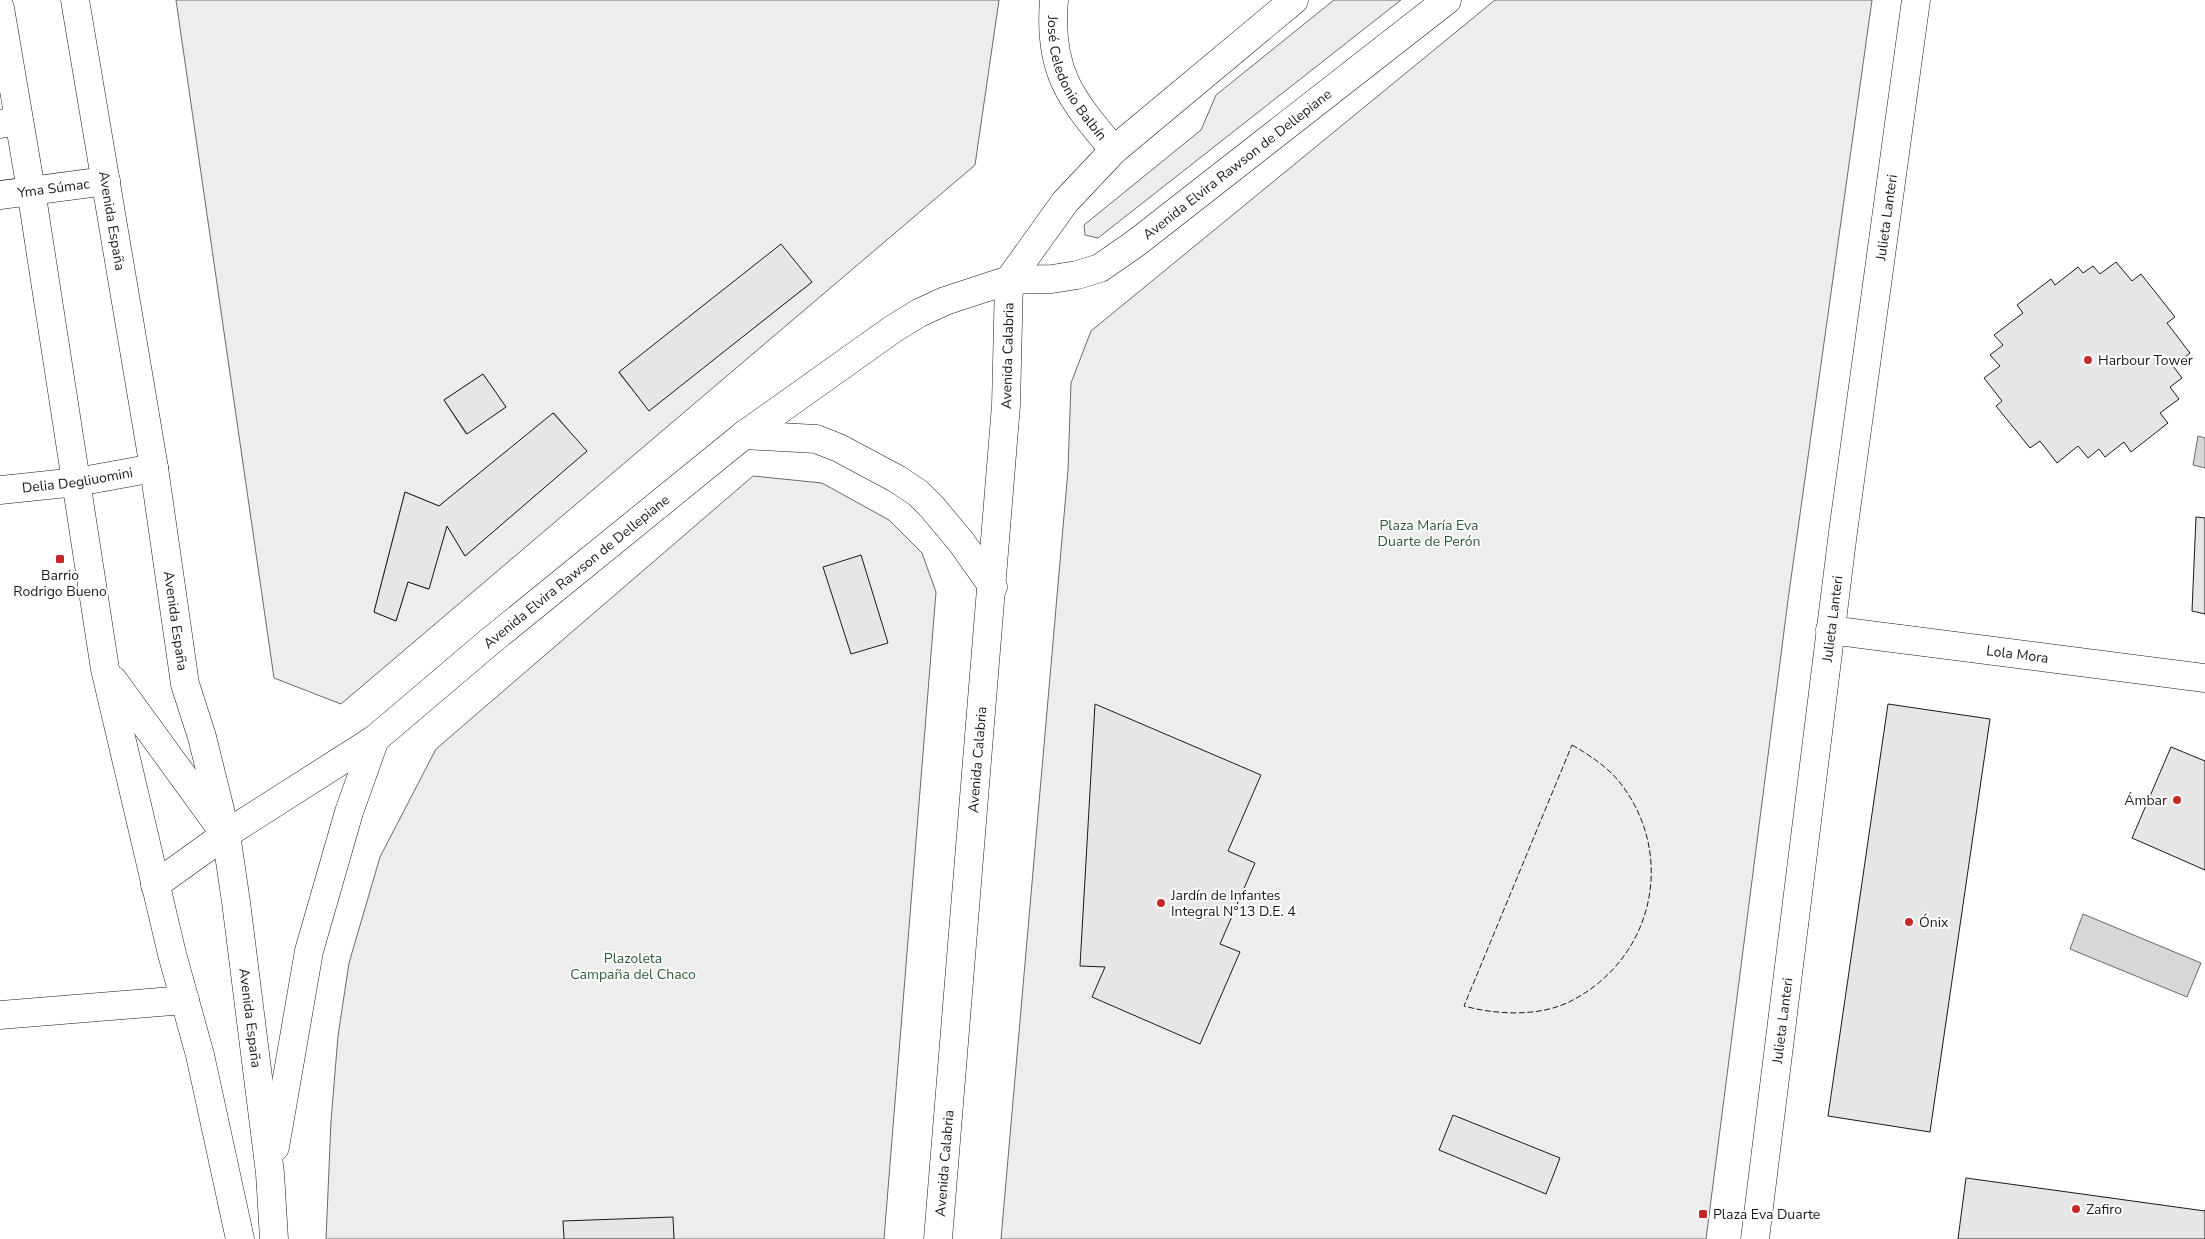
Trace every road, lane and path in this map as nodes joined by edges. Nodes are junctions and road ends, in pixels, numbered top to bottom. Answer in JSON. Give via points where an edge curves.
{"nodes":[{"id":1,"x":75,"y":0,"type":"edge"},
{"id":2,"x":1054,"y":0,"type":"edge"},
{"id":3,"x":1294,"y":0,"type":"edge"},
{"id":4,"x":1447,"y":0,"type":"edge"},
{"id":5,"x":1916,"y":0,"type":"edge"},
{"id":6,"x":0,"y":8,"type":"edge"},
{"id":7,"x":9,"y":123,"type":"edge"},
{"id":8,"x":1114,"y":150,"type":"junction"},
{"id":9,"x":106,"y":181,"type":"junction"},
{"id":10,"x":31,"y":190,"type":"junction"},
{"id":11,"x":0,"y":195,"type":"edge"},
{"id":12,"x":1009,"y":280,"type":"junction"},
{"id":13,"x":744,"y":436,"type":"junction"},
{"id":14,"x":154,"y":468,"type":"junction"},
{"id":15,"x":77,"y":482,"type":"junction"},
{"id":16,"x":0,"y":490,"type":"edge"},
{"id":17,"x":992,"y":587,"type":"junction"},
{"id":18,"x":1830,"y":630,"type":"junction"},
{"id":19,"x":106,"y":669,"type":"junction"},
{"id":20,"x":2205,"y":678,"type":"edge"},
{"id":21,"x":375,"y":739,"type":"junction"},
{"id":22,"x":226,"y":834,"type":"junction"},
{"id":23,"x":155,"y":885,"type":"junction"},
{"id":24,"x":185,"y":1000,"type":"junction"},
{"id":25,"x":0,"y":1015,"type":"edge"},
{"id":26,"x":270,"y":1173,"type":"junction"},
{"id":27,"x":240,"y":1239,"type":"edge"},
{"id":28,"x":274,"y":1239,"type":"edge"},
{"id":29,"x":938,"y":1239,"type":"edge"},
{"id":30,"x":1754,"y":1239,"type":"edge"}],
"edges":[{"from":1,"to":9,"type":"main road","name":"Avenida España"},
{"from":2,"to":8,"type":"main road","name":"José Celedonio Balbín","via":[[1054,48],[1060,72],[1070,95]]},
{"from":3,"to":8,"type":"main road"},
{"from":4,"to":12,"type":"main road","name":"Avenida Elvira Rawson de Dellepiane","via":[[1100,268],[1052,279]]},
{"from":5,"to":18,"type":"main road","name":"Julieta Lanteri"},
{"from":6,"to":7,"type":"main road"},
{"from":7,"to":10,"type":"main road"},
{"from":8,"to":12,"type":"main road","via":[[1064,202]]},
{"from":9,"to":10,"type":"main road","name":"Yma Súmac"},
{"from":9,"to":14,"type":"main road","name":"Avenida España"},
{"from":10,"to":11,"type":"main road","name":"Yma Súmac"},
{"from":10,"to":15,"type":"main road"},
{"from":12,"to":13,"type":"main road","name":"Avenida Elvira Rawson de Dellepiane","via":[[918,313]]},
{"from":12,"to":17,"type":"main road","name":"Avenida Calabria","via":[[1006,405]]},
{"from":13,"to":17,"type":"main road","via":[[816,439],[897,479],[932,507]]},
{"from":13,"to":21,"type":"main road","name":"Avenida Elvira Rawson de Dellepiane"},
{"from":14,"to":15,"type":"main road","name":"Delia Degliuomini"},
{"from":14,"to":22,"type":"main road","name":"Avenida España","via":[[185,684]]},
{"from":15,"to":16,"type":"main road","name":"Delia Degliuomini"},
{"from":15,"to":19,"type":"main road"},
{"from":17,"to":29,"type":"main road","name":"Avenida Calabria"},
{"from":18,"to":20,"type":"main road","name":"Lola Mora"},
{"from":18,"to":30,"type":"main road","name":"Julieta Lanteri"},
{"from":19,"to":22,"type":"main road"},
{"from":19,"to":23,"type":"main road"},
{"from":21,"to":22,"type":"main road","name":"Avenida Elvira Rawson de Dellepiane"},
{"from":21,"to":26,"type":"main road","via":[[346,820],[308,951]]},
{"from":22,"to":23,"type":"main road","name":"Avenida Elvira Rawson de Dellepiane"},
{"from":22,"to":26,"type":"main road","name":"Avenida España"},
{"from":23,"to":24,"type":"main road"},
{"from":24,"to":25,"type":"main road"},
{"from":24,"to":27,"type":"main road"},
{"from":26,"to":28,"type":"main road","name":"Avenida España"}]}
